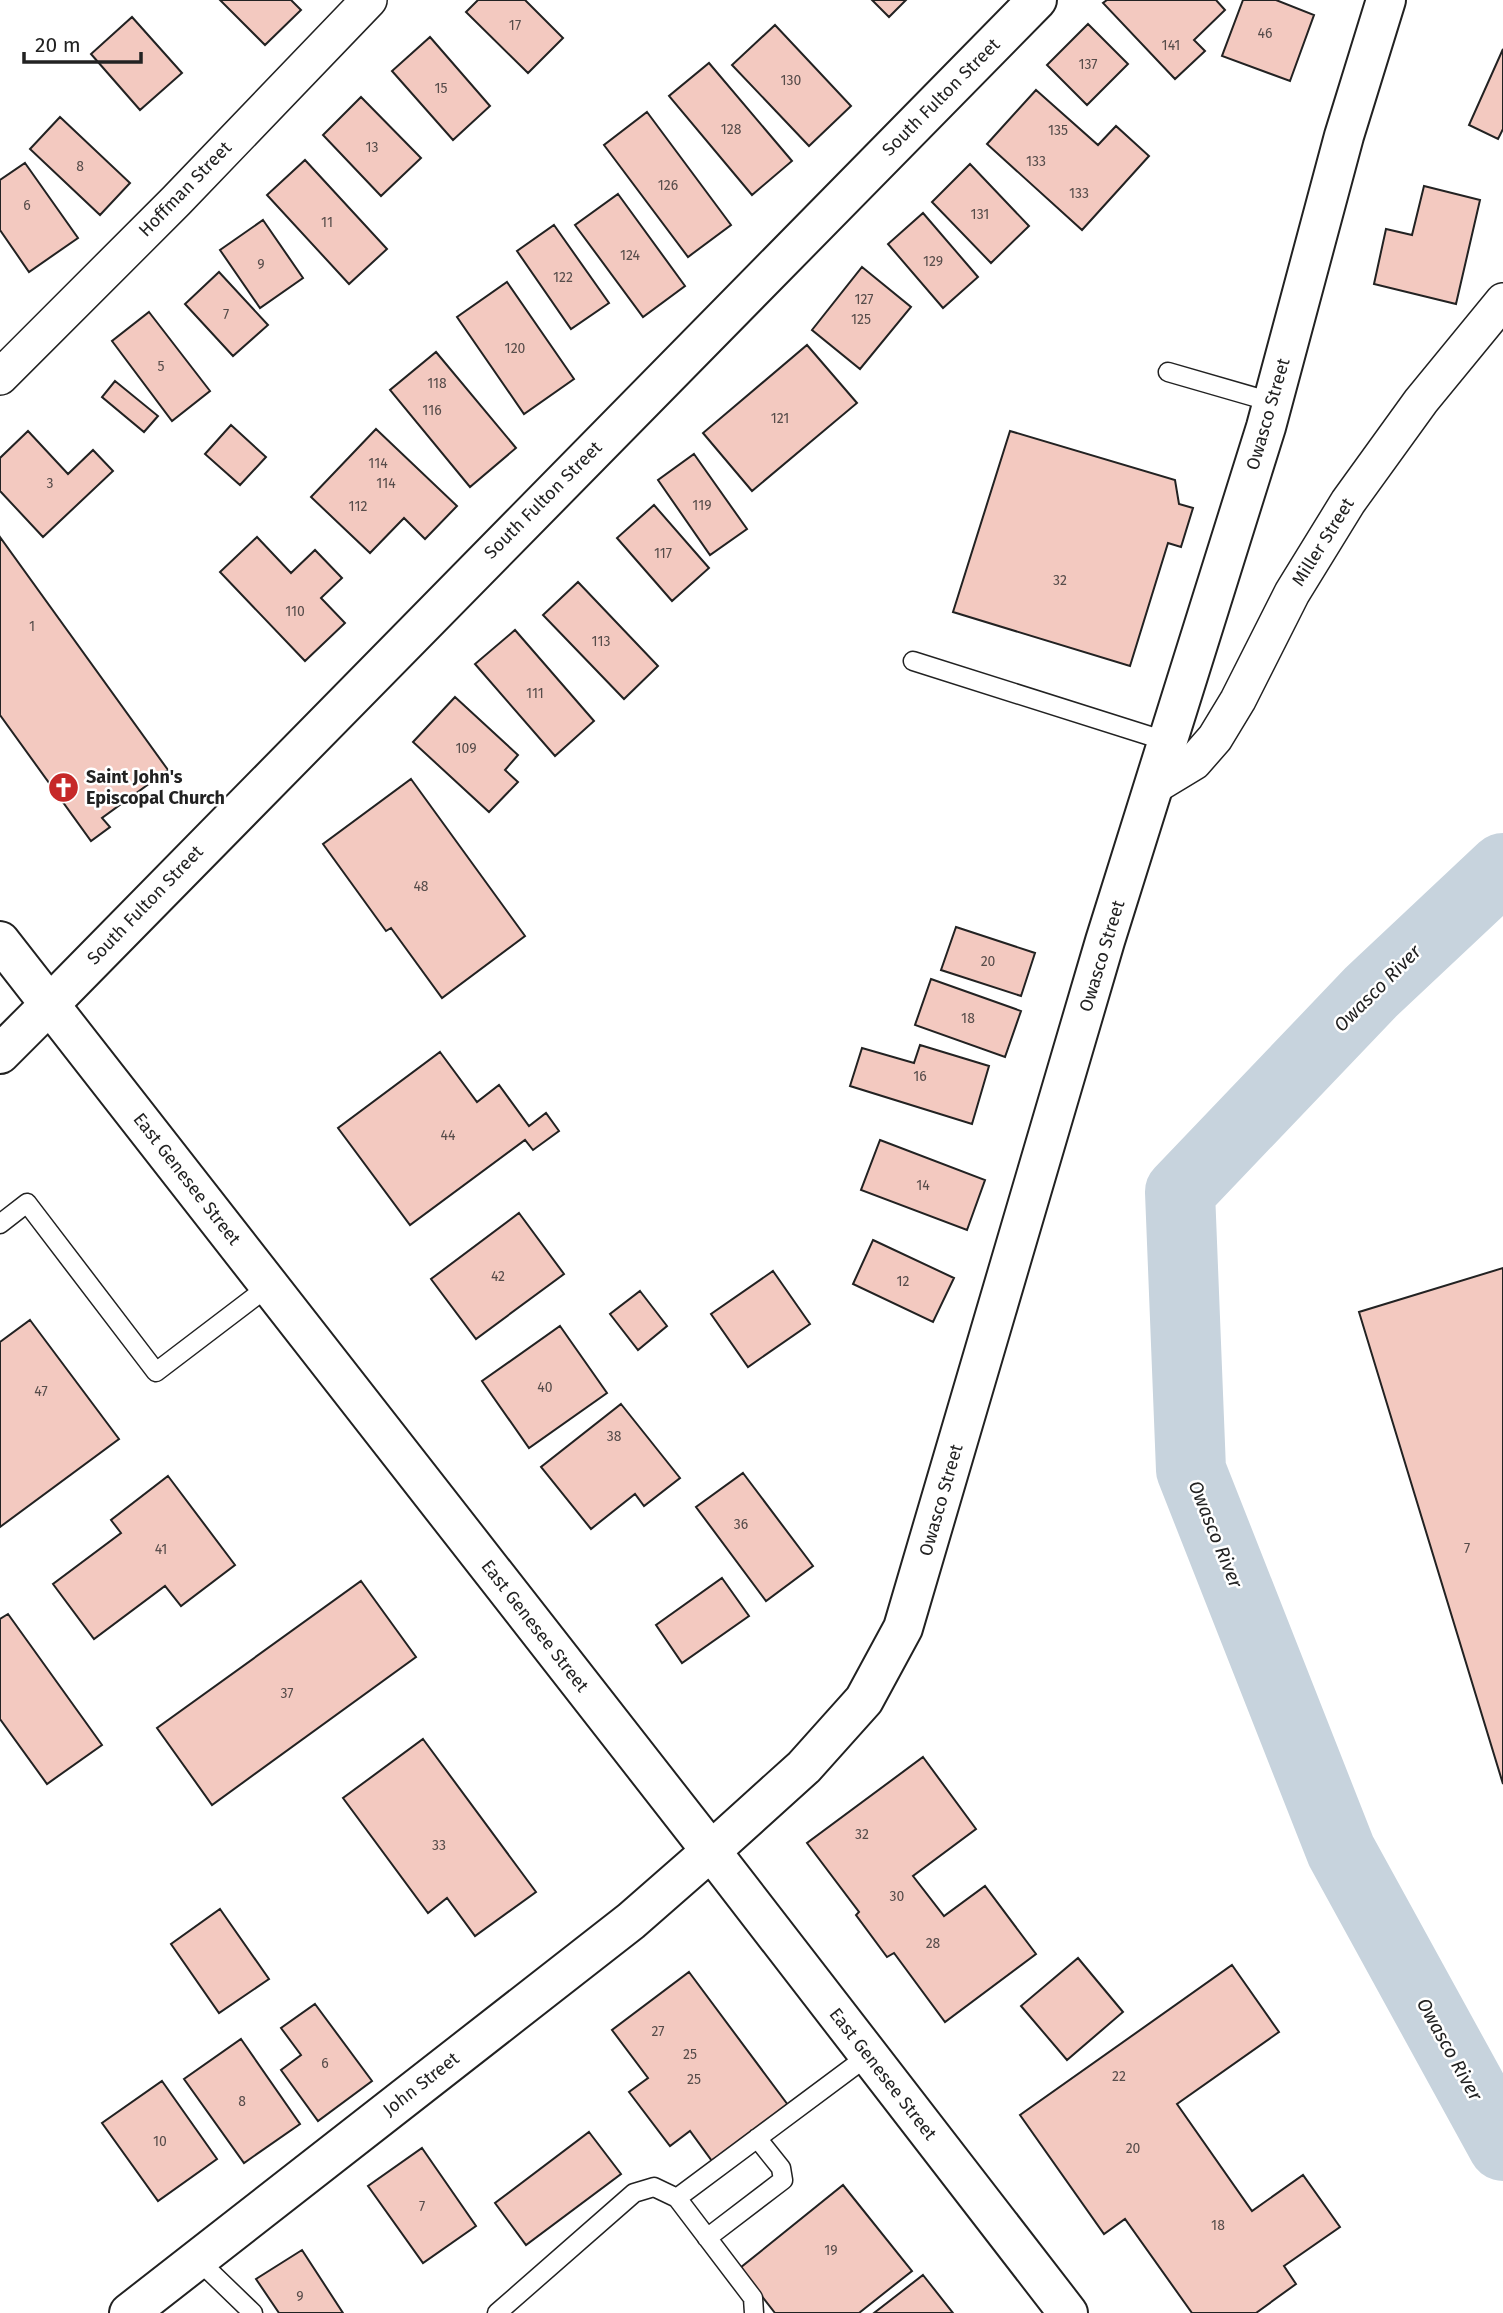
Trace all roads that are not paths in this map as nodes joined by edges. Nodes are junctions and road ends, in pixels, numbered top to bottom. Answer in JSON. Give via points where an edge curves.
{"nodes":[{"id":1,"x":369,"y":0,"type":"edge"},
{"id":2,"x":1037,"y":0,"type":"edge"},
{"id":3,"x":1386,"y":0,"type":"edge"},
{"id":4,"x":1503,"y":301,"type":"edge"},
{"id":5,"x":1168,"y":372,"type":"dead end"},
{"id":6,"x":0,"y":377,"type":"edge"},
{"id":7,"x":1272,"y":402,"type":"junction"},
{"id":8,"x":913,"y":661,"type":"dead end"},
{"id":9,"x":1169,"y":742,"type":"junction"},
{"id":10,"x":1156,"y":785,"type":"junction"},
{"id":11,"x":0,"y":941,"type":"edge"},
{"id":12,"x":51,"y":1003,"type":"junction"},
{"id":13,"x":0,"y":1054,"type":"edge"},
{"id":14,"x":0,"y":1223,"type":"edge"},
{"id":15,"x":269,"y":1286,"type":"junction"},
{"id":16,"x":711,"y":1851,"type":"junction"},
{"id":17,"x":869,"y":2055,"type":"junction"},
{"id":18,"x":757,"y":2138,"type":"junction"},
{"id":19,"x":677,"y":2198,"type":"junction"},
{"id":20,"x":707,"y":2238,"type":"junction"},
{"id":21,"x":197,"y":2258,"type":"junction"},
{"id":22,"x":129,"y":2313,"type":"edge"},
{"id":23,"x":253,"y":2313,"type":"edge"},
{"id":24,"x":497,"y":2313,"type":"edge"},
{"id":25,"x":754,"y":2313,"type":"edge"},
{"id":26,"x":1068,"y":2313,"type":"edge"}],
"edges":[{"from":1,"to":6,"type":"street","name":"Hoffman Street"},
{"from":2,"to":12,"type":"main road","name":"South Fulton Street"},
{"from":3,"to":7,"type":"main road","name":"Owasco Street"},
{"from":4,"to":10,"type":"street","name":"Miller Street","via":[[1348,502],[1292,593],[1214,738],[1194,762]]},
{"from":5,"to":7,"type":"lane"},
{"from":7,"to":9,"type":"main road","name":"Owasco Street"},
{"from":8,"to":9,"type":"lane"},
{"from":9,"to":10,"type":"main road","name":"Owasco Street"},
{"from":10,"to":16,"type":"main road","name":"Owasco Street","via":[[1105,941],[903,1628],[864,1700],[804,1767]]},
{"from":11,"to":12,"type":"main road","name":"East Genesee Street"},
{"from":12,"to":13,"type":"main road","name":"South Fulton Street"},
{"from":12,"to":15,"type":"main road","name":"East Genesee Street"},
{"from":14,"to":15,"type":"lane","via":[[27,1203],[156,1372]]},
{"from":15,"to":16,"type":"main road","name":"East Genesee Street"},
{"from":16,"to":17,"type":"main road","name":"East Genesee Street"},
{"from":16,"to":21,"type":"main road","name":"John Street","via":[[631,1921]]},
{"from":17,"to":18,"type":"lane"},
{"from":17,"to":26,"type":"main road","name":"East Genesee Street"},
{"from":18,"to":19,"type":"lane"},
{"from":18,"to":20,"type":"lane","via":[[781,2168],[783,2180]]},
{"from":19,"to":20,"type":"lane"},
{"from":19,"to":24,"type":"lane","via":[[654,2187],[634,2193]]},
{"from":20,"to":25,"type":"lane","via":[[753,2298]]},
{"from":21,"to":22,"type":"main road","name":"John Street"},
{"from":21,"to":23,"type":"lane"}]}
